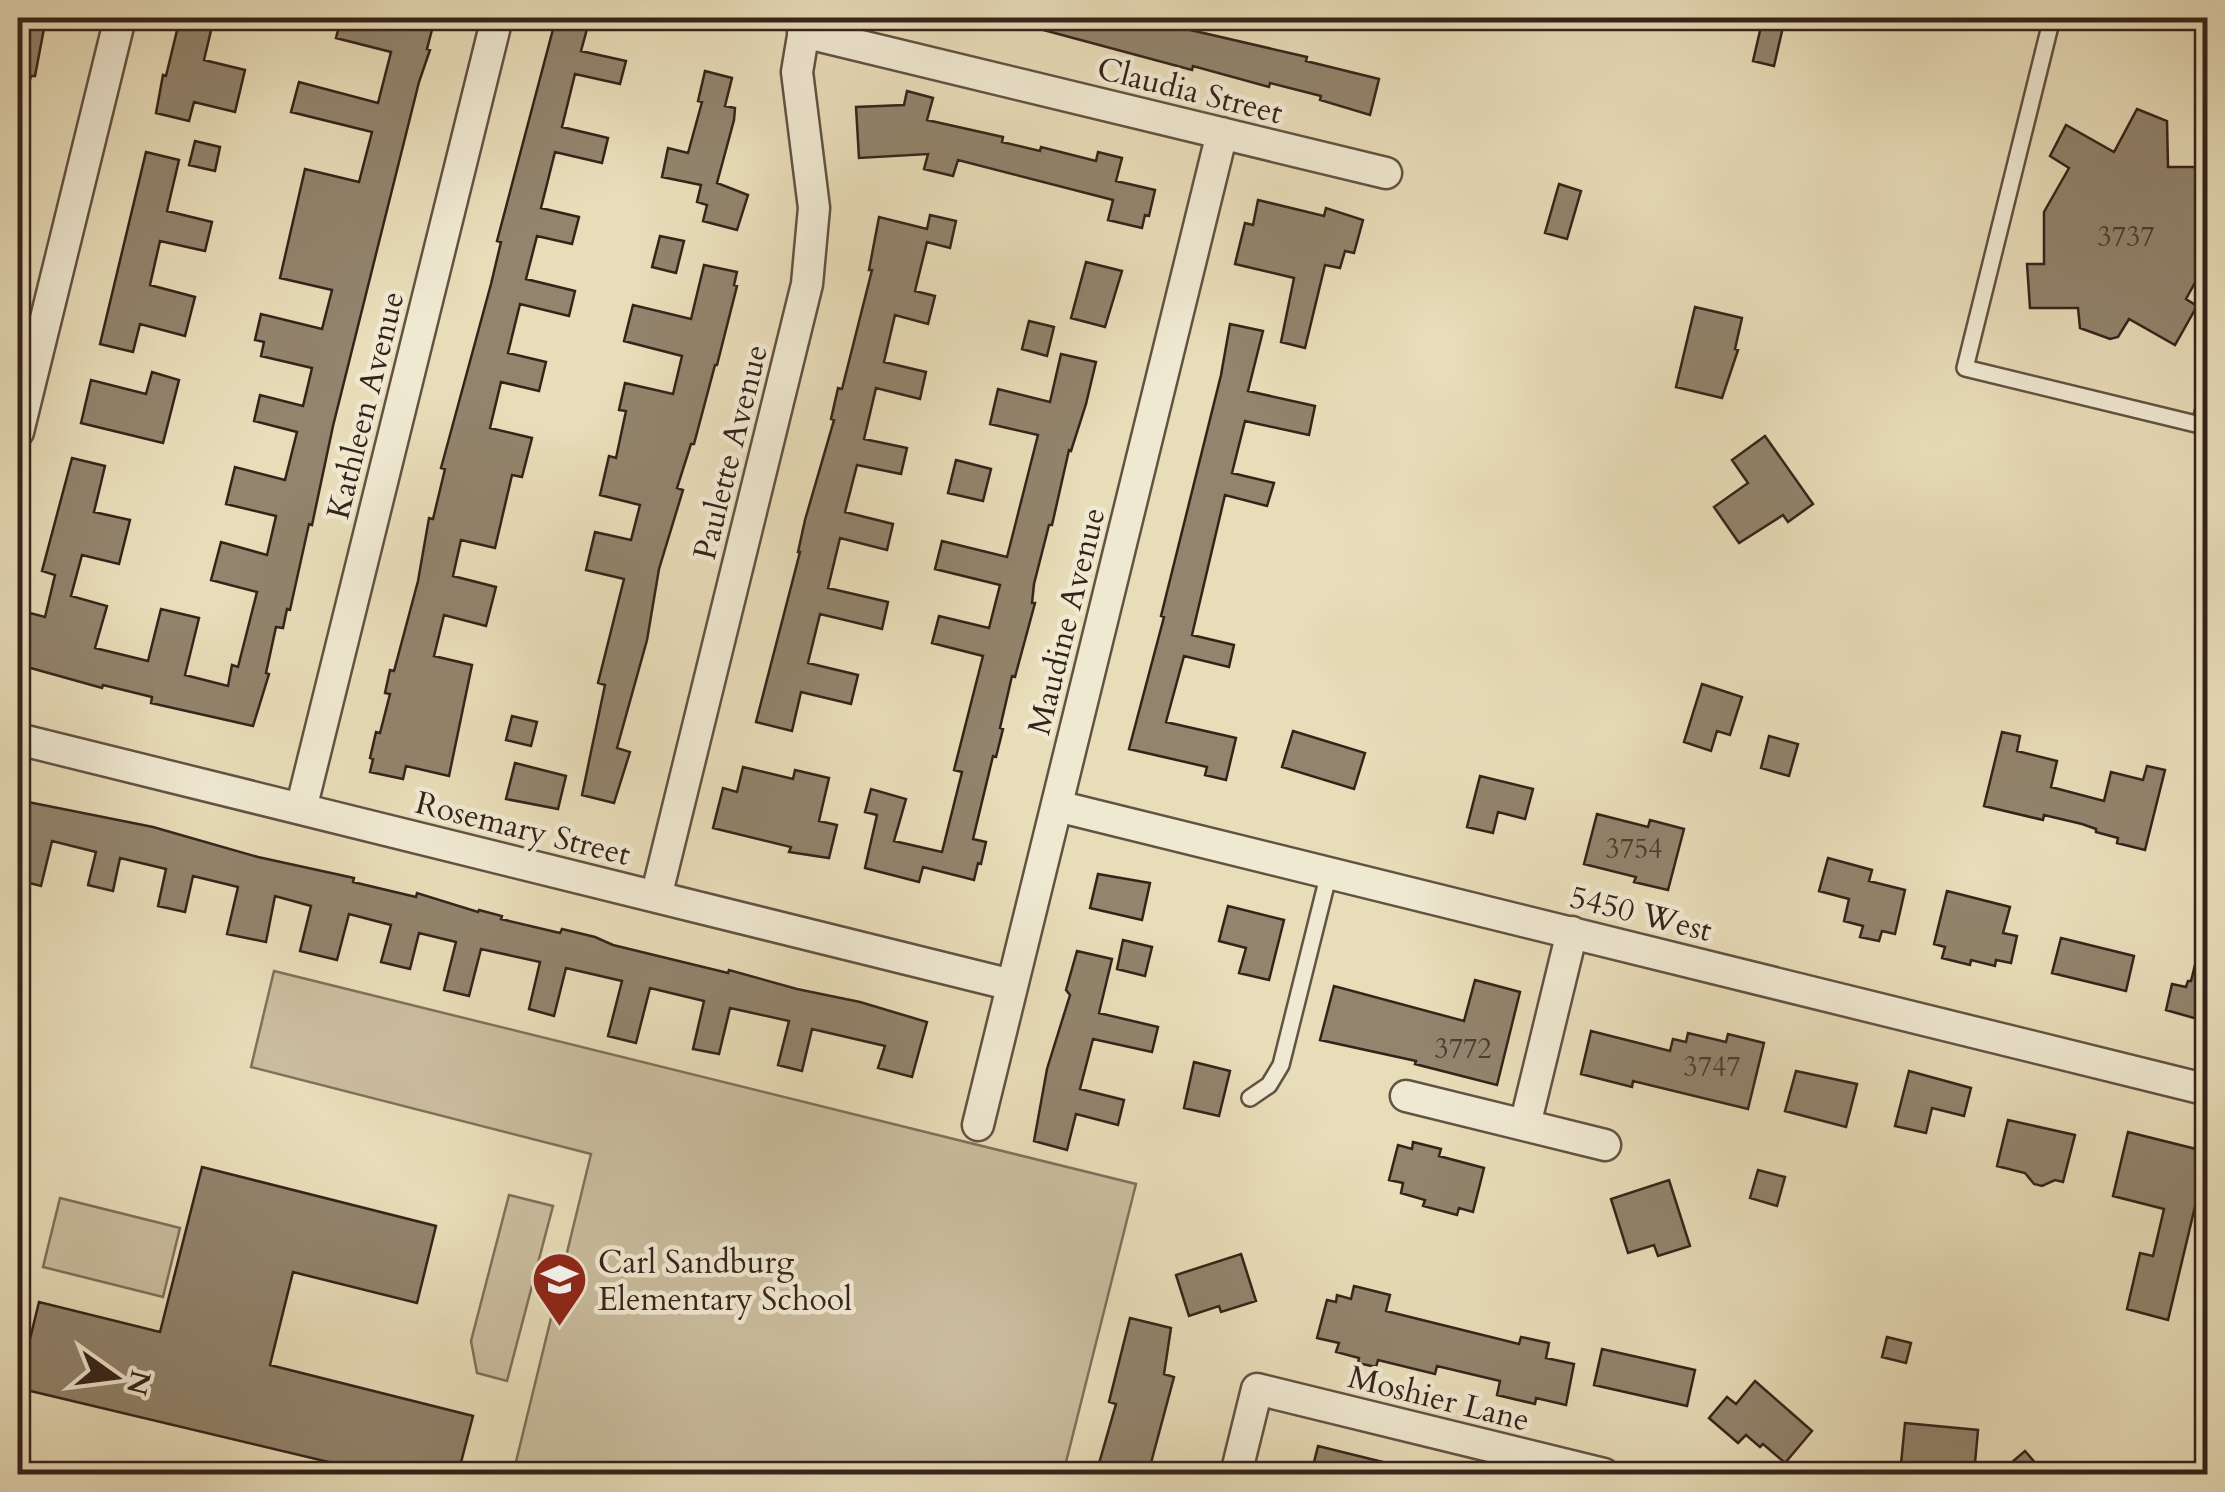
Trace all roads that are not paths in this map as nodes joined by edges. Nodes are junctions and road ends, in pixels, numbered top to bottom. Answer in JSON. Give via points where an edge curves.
{"nodes":[{"id":1,"x":120,"y":18,"type":"edge"},
{"id":2,"x":497,"y":18,"type":"edge"},
{"id":3,"x":2052,"y":18,"type":"edge"},
{"id":4,"x":804,"y":25,"type":"edge"},
{"id":5,"x":1222,"y":134,"type":"junction"},
{"id":6,"x":1386,"y":173,"type":"dead end"},
{"id":7,"x":2208,"y":393,"type":"edge"},
{"id":8,"x":18,"y":432,"type":"edge"},
{"id":9,"x":18,"y":739,"type":"edge"},
{"id":10,"x":1057,"y":806,"type":"junction"},
{"id":11,"x":301,"y":809,"type":"junction"},
{"id":12,"x":1329,"y":873,"type":"junction"},
{"id":13,"x":656,"y":897,"type":"junction"},
{"id":14,"x":1572,"y":932,"type":"junction"},
{"id":15,"x":1012,"y":986,"type":"junction"},
{"id":16,"x":2208,"y":1090,"type":"edge"},
{"id":17,"x":1406,"y":1096,"type":"dead end"},
{"id":18,"x":1250,"y":1098,"type":"dead end"},
{"id":19,"x":978,"y":1124,"type":"dead end"},
{"id":20,"x":1525,"y":1126,"type":"junction"},
{"id":21,"x":1605,"y":1145,"type":"dead end"},
{"id":22,"x":1236,"y":1474,"type":"edge"},
{"id":23,"x":1604,"y":1474,"type":"edge"}],
"edges":[{"from":1,"to":8,"type":"street"},
{"from":2,"to":11,"type":"street","name":"Kathleen Avenue"},
{"from":3,"to":7,"type":"lane","via":[[1966,368],[2200,425]]},
{"from":4,"to":5,"type":"street","name":"Claudia Street"},
{"from":4,"to":13,"type":"street","name":"Paulette Avenue","via":[[798,85],[814,208],[807,284]]},
{"from":5,"to":6,"type":"street","name":"Claudia Street"},
{"from":5,"to":10,"type":"street","name":"Maudine Avenue"},
{"from":9,"to":11,"type":"street","name":"Rosemary Street"},
{"from":10,"to":12,"type":"street","name":"5450 West"},
{"from":10,"to":15,"type":"street","name":"Maudine Avenue"},
{"from":11,"to":13,"type":"street","name":"Rosemary Street"},
{"from":12,"to":14,"type":"street","name":"5450 West"},
{"from":12,"to":18,"type":"lane","via":[[1281,1066]]},
{"from":13,"to":15,"type":"street","name":"Rosemary Street"},
{"from":14,"to":16,"type":"street","name":"5450 West"},
{"from":14,"to":20,"type":"street"},
{"from":15,"to":19,"type":"street","name":"Maudine Avenue"},
{"from":17,"to":20,"type":"street"},
{"from":20,"to":21,"type":"street"},
{"from":22,"to":23,"type":"street","name":"Moshier Lane","via":[[1256,1389]]}]}
